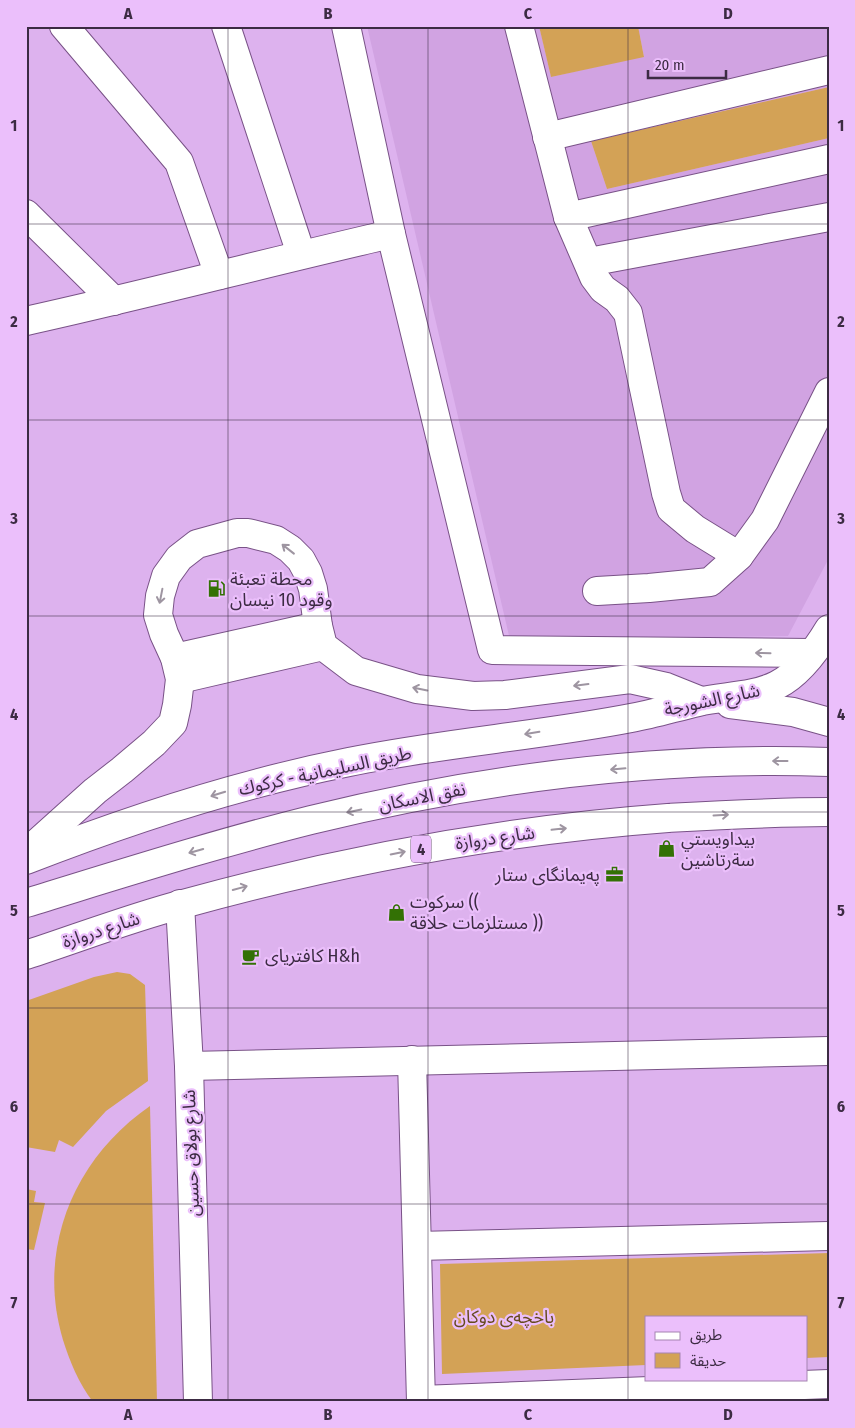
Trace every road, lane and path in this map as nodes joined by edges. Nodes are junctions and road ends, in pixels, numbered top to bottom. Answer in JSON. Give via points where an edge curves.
{"nodes":[{"id":1,"x":64,"y":26,"type":"edge"},
{"id":2,"x":226,"y":26,"type":"edge"},
{"id":3,"x":346,"y":26,"type":"edge"},
{"id":4,"x":519,"y":26,"type":"edge"},
{"id":5,"x":829,"y":70,"type":"edge"},
{"id":6,"x":547,"y":137,"type":"junction"},
{"id":7,"x":827,"y":166,"type":"edge"},
{"id":8,"x":26,"y":214,"type":"edge"},
{"id":9,"x":568,"y":217,"type":"junction"},
{"id":10,"x":829,"y":217,"type":"edge"},
{"id":11,"x":391,"y":234,"type":"junction"},
{"id":12,"x":301,"y":254,"type":"junction"},
{"id":13,"x":589,"y":262,"type":"junction"},
{"id":14,"x":219,"y":275,"type":"junction"},
{"id":15,"x":114,"y":301,"type":"junction"},
{"id":16,"x":26,"y":321,"type":"edge"},
{"id":17,"x":829,"y":392,"type":"edge"},
{"id":18,"x":739,"y":556,"type":"junction"},
{"id":19,"x":597,"y":590,"type":"dead end"},
{"id":20,"x":829,"y":629,"type":"edge"},
{"id":21,"x":320,"y":636,"type":"junction"},
{"id":22,"x":629,"y":652,"type":"junction"},
{"id":23,"x":811,"y":653,"type":"junction"},
{"id":24,"x":178,"y":668,"type":"junction"},
{"id":25,"x":630,"y":679,"type":"junction"},
{"id":26,"x":701,"y":701,"type":"junction"},
{"id":27,"x":632,"y":718,"type":"joint"},
{"id":28,"x":829,"y":722,"type":"edge"},
{"id":29,"x":829,"y":762,"type":"edge"},
{"id":30,"x":828,"y":811,"type":"edge"},
{"id":31,"x":26,"y":853,"type":"edge"},
{"id":32,"x":26,"y":860,"type":"edge"},
{"id":33,"x":26,"y":903,"type":"edge"},
{"id":34,"x":180,"y":904,"type":"junction"},
{"id":35,"x":26,"y":954,"type":"edge"},
{"id":36,"x":829,"y":1051,"type":"edge"},
{"id":37,"x":412,"y":1060,"type":"junction"},
{"id":38,"x":189,"y":1066,"type":"junction"},
{"id":39,"x":829,"y":1236,"type":"edge"},
{"id":40,"x":416,"y":1246,"type":"junction"},
{"id":41,"x":829,"y":1384,"type":"edge"},
{"id":42,"x":421,"y":1401,"type":"edge"},
{"id":43,"x":198,"y":1402,"type":"edge"}],
"edges":[{"from":1,"to":14,"type":"street","via":[[178,162]]},
{"from":2,"to":12,"type":"street"},
{"from":3,"to":11,"type":"street"},
{"from":4,"to":6,"type":"street"},
{"from":5,"to":6,"type":"street"},
{"from":6,"to":9,"type":"street"},
{"from":7,"to":9,"type":"street"},
{"from":8,"to":15,"type":"street"},
{"from":9,"to":13,"type":"street"},
{"from":10,"to":13,"type":"street"},
{"from":11,"to":12,"type":"street"},
{"from":11,"to":22,"type":"street","via":[[492,650]]},
{"from":12,"to":14,"type":"street"},
{"from":13,"to":18,"type":"street","via":[[603,289],[628,313],[671,509],[695,529]]},
{"from":14,"to":15,"type":"street"},
{"from":15,"to":16,"type":"street"},
{"from":17,"to":18,"type":"street","via":[[765,520]]},
{"from":18,"to":19,"type":"street","via":[[710,582]]},
{"from":20,"to":23,"type":"street"},
{"from":21,"to":24,"type":"street"},
{"from":21,"to":24,"type":"street","one_way":true,"via":[[313,588],[300,560],[276,540],[248,533],[232,534],[197,544],[179,558],[166,576],[158,615]]},
{"from":25,"to":21,"type":"street","one_way":true,"via":[[505,695],[442,694],[356,672]]},
{"from":23,"to":22,"type":"street","one_way":true},
{"from":22,"to":25,"type":"street"},
{"from":23,"to":26,"type":"street","name":"شارع الشورجة","via":[[777,685]]},
{"from":24,"to":31,"type":"street","via":[[173,722],[154,743]]},
{"from":25,"to":26,"type":"street","via":[[666,687]]},
{"from":26,"to":27,"type":"street","name":"شارع الشورجة"},
{"from":26,"to":28,"type":"street","via":[[794,712]]},
{"from":27,"to":32,"type":"street","name":"طريق السليمانية - كركوك","one_way":true,"via":[[349,762],[247,785],[141,817]]},
{"from":29,"to":33,"type":"street","name":"نفق الاسكان","one_way":true,"via":[[650,766],[562,775],[422,796],[279,828]]},
{"from":34,"to":30,"type":"street","name":"شارع دروازة","number":"4","one_way":true,"via":[[331,866],[520,833],[621,822]]},
{"from":34,"to":35,"type":"street","name":"شارع دروازة","number":"4"},
{"from":34,"to":38,"type":"street","name":"شارع بولاق حسين"},
{"from":36,"to":37,"type":"street"},
{"from":37,"to":38,"type":"street"},
{"from":37,"to":40,"type":"street"},
{"from":38,"to":43,"type":"street","name":"شارع بولاق حسين"},
{"from":39,"to":40,"type":"street"},
{"from":40,"to":42,"type":"street"},
{"from":41,"to":42,"type":"street"}]}
